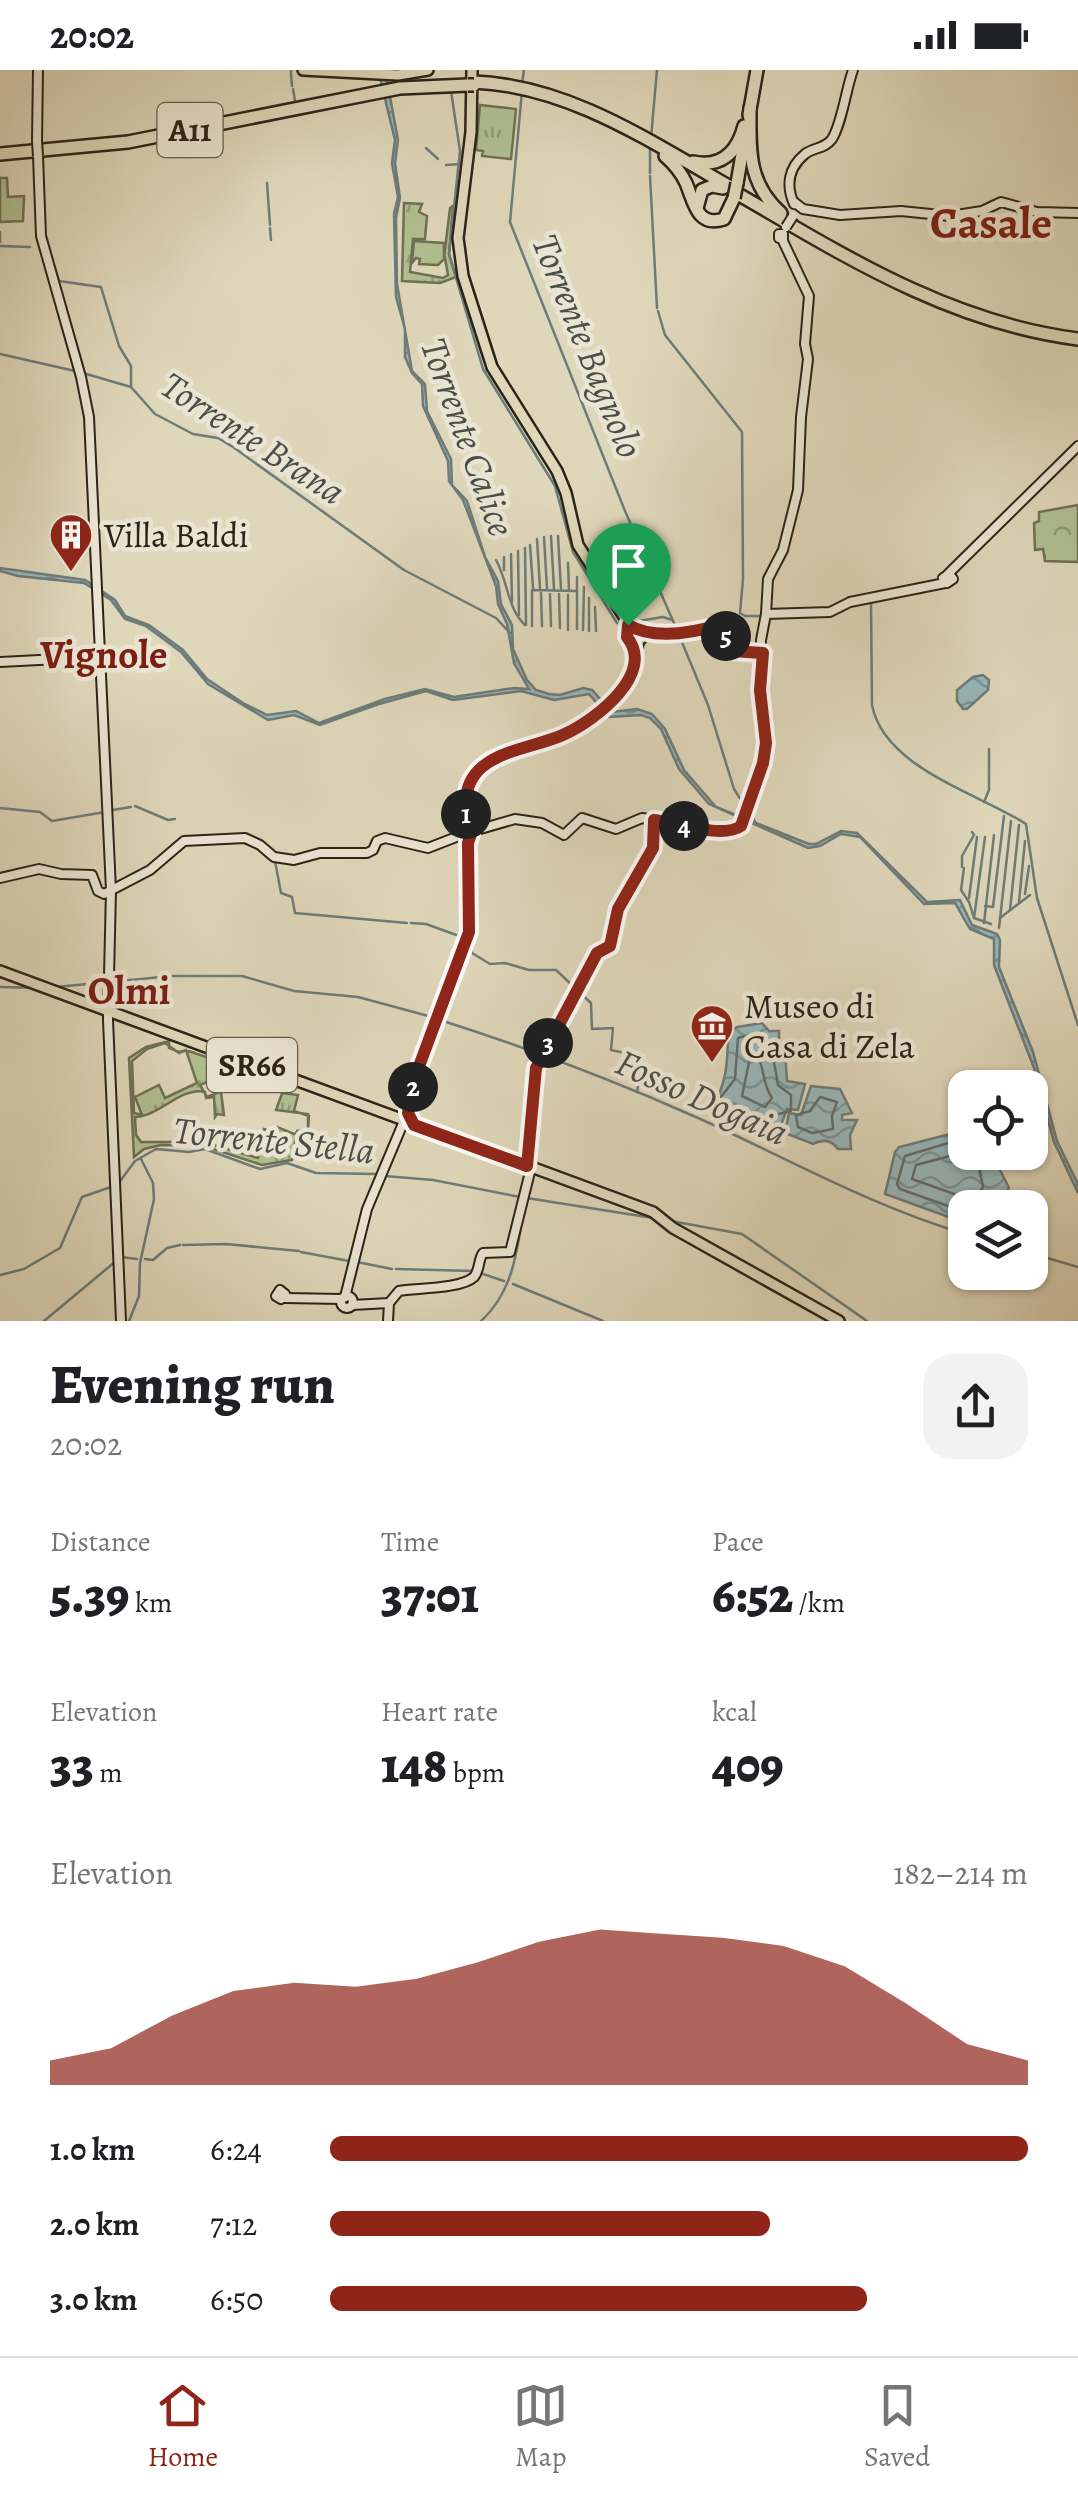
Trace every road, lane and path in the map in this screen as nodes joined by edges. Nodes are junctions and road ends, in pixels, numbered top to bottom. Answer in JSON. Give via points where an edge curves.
{"nodes":[{"id":1,"x":38,"y":70,"type":"edge"},
{"id":2,"x":303,"y":70,"type":"edge"},
{"id":3,"x":758,"y":70,"type":"edge"},
{"id":4,"x":853,"y":71,"type":"edge"},
{"id":5,"x":418,"y":72,"type":"edge"},
{"id":6,"x":470,"y":79,"type":"edge"},
{"id":7,"x":390,"y":82,"type":"junction"},
{"id":8,"x":530,"y":92,"type":"junction"},
{"id":9,"x":750,"y":108,"type":"junction"},
{"id":10,"x":644,"y":142,"type":"junction"},
{"id":11,"x":666,"y":150,"type":"junction"},
{"id":12,"x":745,"y":152,"type":"junction"},
{"id":13,"x":0,"y":153,"type":"edge"},
{"id":14,"x":737,"y":193,"type":"junction"},
{"id":15,"x":1078,"y":213,"type":"edge"},
{"id":16,"x":794,"y":215,"type":"junction"},
{"id":17,"x":701,"y":217,"type":"junction"},
{"id":18,"x":1078,"y":338,"type":"edge"},
{"id":19,"x":1078,"y":446,"type":"edge"},
{"id":20,"x":765,"y":616,"type":"junction"},
{"id":21,"x":635,"y":635,"type":"junction"},
{"id":22,"x":762,"y":651,"type":"junction"},
{"id":23,"x":98,"y":657,"type":"junction"},
{"id":24,"x":0,"y":662,"type":"edge"},
{"id":25,"x":654,"y":820,"type":"junction"},
{"id":26,"x":467,"y":834,"type":"junction"},
{"id":27,"x":0,"y":878,"type":"edge"},
{"id":28,"x":110,"y":892,"type":"junction"},
{"id":29,"x":0,"y":971,"type":"edge"},
{"id":30,"x":112,"y":1016,"type":"junction"},
{"id":31,"x":404,"y":1118,"type":"junction"},
{"id":32,"x":529,"y":1167,"type":"junction"},
{"id":33,"x":288,"y":1296,"type":"dead end"},
{"id":34,"x":347,"y":1302,"type":"junction"},
{"id":35,"x":387,"y":1312,"type":"edge"},
{"id":36,"x":121,"y":1321,"type":"edge"},
{"id":37,"x":839,"y":1321,"type":"edge"}],
"edges":[{"from":1,"to":23,"type":"street","bridge":true,"via":[[41,236],[88,417]]},
{"from":2,"to":7,"type":"main road"},
{"from":3,"to":9,"type":"highway"},
{"from":4,"to":16,"type":"street","via":[[833,138],[804,155],[789,178]]},
{"from":5,"to":7,"type":"main road"},
{"from":6,"to":7,"type":"highway","number":"A11"},
{"from":6,"to":8,"type":"highway","number":"A11"},
{"from":6,"to":21,"type":"main road","via":[[460,259],[490,364],[562,482],[581,551]]},
{"from":7,"to":13,"type":"highway","number":"A11","via":[[378,91],[131,138]]},
{"from":8,"to":10,"type":"highway","number":"A11"},
{"from":8,"to":11,"type":"highway","number":"A11","via":[[586,108]]},
{"from":9,"to":11,"type":"highway","via":[[738,145],[724,159],[699,164]]},
{"from":9,"to":12,"type":"highway"},
{"from":10,"to":14,"type":"highway","number":"A11"},
{"from":10,"to":17,"type":"highway","via":[[678,169]]},
{"from":11,"to":14,"type":"highway","number":"A11"},
{"from":12,"to":14,"type":"highway"},
{"from":12,"to":16,"type":"highway","via":[[764,195]]},
{"from":14,"to":16,"type":"highway","number":"A11"},
{"from":14,"to":17,"type":"highway","via":[[724,219]]},
{"from":14,"to":17,"type":"highway","via":[[704,189],[697,200]]},
{"from":14,"to":18,"type":"highway","number":"A11","via":[[929,299],[1018,329]]},
{"from":15,"to":16,"type":"street","via":[[998,203],[950,216]]},
{"from":16,"to":18,"type":"highway","number":"A11","via":[[886,275],[948,304]]},
{"from":16,"to":20,"type":"street","via":[[809,296],[808,359],[798,490],[768,578]]},
{"from":19,"to":20,"type":"street","via":[[948,576],[830,612]]},
{"from":20,"to":22,"type":"street"},
{"from":21,"to":22,"type":"street","via":[[723,624],[731,651]]},
{"from":21,"to":26,"type":"main road","via":[[632,675],[612,698],[566,734],[479,768],[466,794]]},
{"from":22,"to":25,"type":"street","via":[[763,763],[735,830]]},
{"from":23,"to":24,"type":"street"},
{"from":23,"to":28,"type":"street"},
{"from":25,"to":26,"type":"street","via":[[636,819],[616,829],[582,818],[564,835],[515,818]]},
{"from":25,"to":32,"type":"street","via":[[653,848],[618,909],[610,946],[597,953],[535,1074]]},
{"from":26,"to":28,"type":"street","via":[[426,848],[385,838],[368,853],[320,853],[300,861],[272,857],[245,838],[184,841]]},
{"from":26,"to":31,"type":"main road","via":[[469,932]]},
{"from":27,"to":28,"type":"street","via":[[39,869],[92,875],[100,893]]},
{"from":28,"to":30,"type":"street"},
{"from":29,"to":30,"type":"main road","number":"SR66"},
{"from":30,"to":31,"type":"main road","number":"SR66"},
{"from":30,"to":36,"type":"street"},
{"from":31,"to":32,"type":"main road","number":"SR66"},
{"from":31,"to":34,"type":"street","via":[[362,1225]]},
{"from":32,"to":35,"type":"street","via":[[509,1253],[482,1254],[470,1279],[401,1290]]},
{"from":32,"to":37,"type":"main road","number":"SR66","via":[[660,1218]]},
{"from":33,"to":34,"type":"street"},
{"from":34,"to":35,"type":"street"}]}
